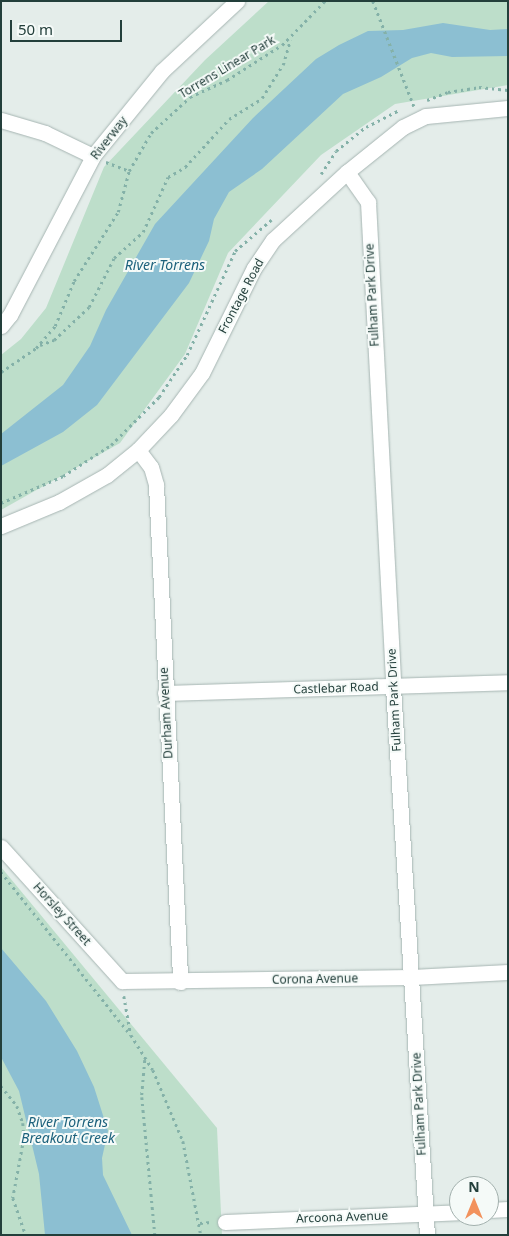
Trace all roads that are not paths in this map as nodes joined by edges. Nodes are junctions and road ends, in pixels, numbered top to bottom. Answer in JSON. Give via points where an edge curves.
{"nodes":[{"id":1,"x":237,"y":1,"type":"edge"},
{"id":2,"x":508,"y":108,"type":"edge"},
{"id":3,"x":1,"y":120,"type":"edge"},
{"id":4,"x":94,"y":156,"type":"junction"},
{"id":5,"x":347,"y":172,"type":"junction"},
{"id":6,"x":1,"y":326,"type":"edge"},
{"id":7,"x":138,"y":450,"type":"junction"},
{"id":8,"x":1,"y":526,"type":"edge"},
{"id":9,"x":508,"y":682,"type":"edge"},
{"id":10,"x":393,"y":687,"type":"junction"},
{"id":11,"x":165,"y":693,"type":"junction"},
{"id":12,"x":1,"y":847,"type":"edge"},
{"id":13,"x":508,"y":972,"type":"edge"},
{"id":14,"x":412,"y":977,"type":"junction"},
{"id":15,"x":122,"y":981,"type":"joint"},
{"id":16,"x":180,"y":982,"type":"junction"},
{"id":17,"x":449,"y":1213,"type":"edge"},
{"id":18,"x":425,"y":1214,"type":"junction"},
{"id":19,"x":225,"y":1222,"type":"dead end"},
{"id":20,"x":426,"y":1235,"type":"edge"}],
"edges":[{"from":1,"to":4,"type":"street","name":"Riverway","via":[[162,71]]},
{"from":2,"to":5,"type":"street","name":"Frontage Road","via":[[462,110],[419,120],[403,127]]},
{"from":3,"to":4,"type":"street","via":[[45,133]]},
{"from":4,"to":6,"type":"street","name":"Riverway","via":[[10,315]]},
{"from":5,"to":7,"type":"street","name":"Frontage Road","via":[[273,240],[254,268],[202,373],[171,415]]},
{"from":5,"to":10,"type":"street","name":"Fulham Park Drive","via":[[368,202]]},
{"from":7,"to":8,"type":"street","name":"Frontage Road","via":[[107,475],[59,502]]},
{"from":7,"to":11,"type":"street","name":"Durham Avenue","via":[[151,467],[156,485]]},
{"from":9,"to":10,"type":"street","name":"Castlebar Road"},
{"from":10,"to":11,"type":"street","name":"Castlebar Road"},
{"from":10,"to":14,"type":"street","name":"Fulham Park Drive"},
{"from":11,"to":16,"type":"street","name":"Durham Avenue"},
{"from":12,"to":15,"type":"street","name":"Horsley Street"},
{"from":13,"to":14,"type":"street","name":"Corona Avenue"},
{"from":14,"to":16,"type":"street","name":"Corona Avenue"},
{"from":14,"to":18,"type":"street","name":"Fulham Park Drive"},
{"from":15,"to":16,"type":"street","name":"Corona Avenue"},
{"from":17,"to":18,"type":"street","name":"Arcoona Avenue"},
{"from":18,"to":19,"type":"street","name":"Arcoona Avenue"},
{"from":18,"to":20,"type":"street","name":"Fulham Park Drive"}]}
